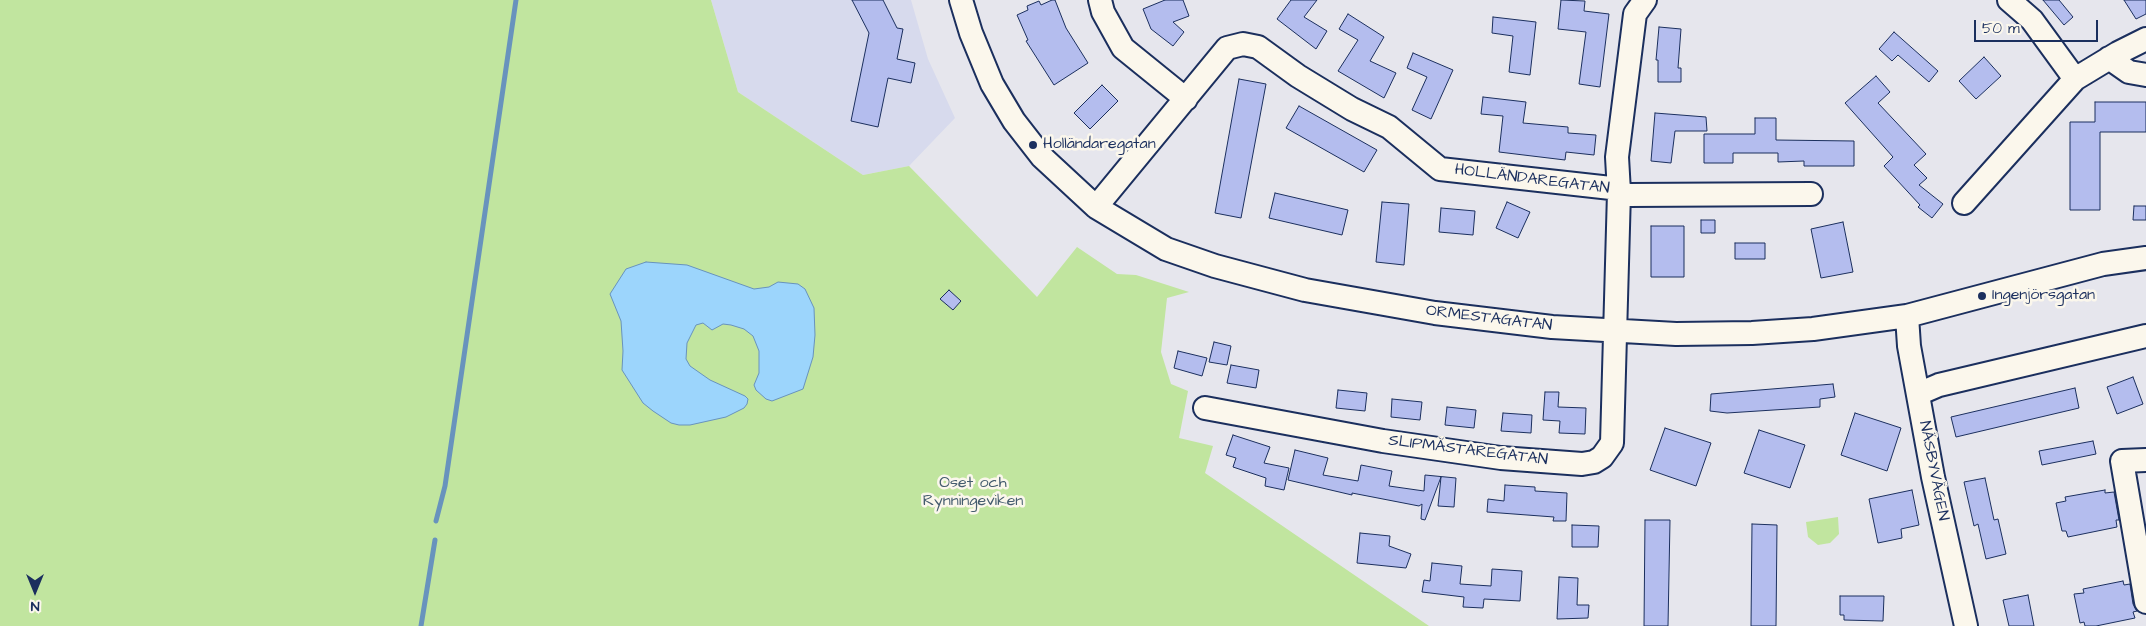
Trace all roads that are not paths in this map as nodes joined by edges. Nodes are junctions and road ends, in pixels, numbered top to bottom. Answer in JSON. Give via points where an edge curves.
{"nodes":[{"id":1,"x":961,"y":0,"type":"edge"},
{"id":2,"x":1100,"y":0,"type":"edge"},
{"id":3,"x":1645,"y":0,"type":"edge"},
{"id":4,"x":2009,"y":0,"type":"edge"},
{"id":5,"x":2146,"y":39,"type":"edge"},
{"id":6,"x":2109,"y":58,"type":"junction"},
{"id":7,"x":2146,"y":75,"type":"edge"},
{"id":8,"x":2075,"y":80,"type":"junction"},
{"id":9,"x":1186,"y":99,"type":"junction"},
{"id":10,"x":1619,"y":192,"type":"junction"},
{"id":11,"x":1811,"y":194,"type":"dead end"},
{"id":12,"x":1964,"y":203,"type":"dead end"},
{"id":13,"x":1096,"y":207,"type":"junction"},
{"id":14,"x":2146,"y":258,"type":"edge"},
{"id":15,"x":1907,"y":316,"type":"junction"},
{"id":16,"x":1615,"y":330,"type":"junction"},
{"id":17,"x":2146,"y":336,"type":"edge"},
{"id":18,"x":1918,"y":394,"type":"junction"},
{"id":19,"x":1205,"y":408,"type":"dead end"},
{"id":20,"x":2146,"y":460,"type":"edge"},
{"id":21,"x":2146,"y":602,"type":"edge"},
{"id":22,"x":1966,"y":626,"type":"edge"}],
"edges":[{"from":1,"to":13,"type":"street","name":"ORMESTAGATAN","via":[[992,84],[1014,120],[1042,158]]},
{"from":2,"to":9,"type":"street","via":[[1123,48]]},
{"from":3,"to":10,"type":"street","name":"SLIPMÄSTAREGATAN","via":[[1635,14],[1617,157]]},
{"from":4,"to":8,"type":"street","via":[[2032,20]]},
{"from":5,"to":6,"type":"street"},
{"from":6,"to":7,"type":"street","via":[[2129,72]]},
{"from":6,"to":8,"type":"street"},
{"from":8,"to":12,"type":"street"},
{"from":9,"to":10,"type":"street","name":"HOLLÄNDAREGATAN","via":[[1227,48],[1243,44],[1258,47],[1352,109],[1389,127],[1440,169],[1611,188]]},
{"from":9,"to":13,"type":"street","name":"HOLLÄNDAREGATAN"},
{"from":10,"to":11,"type":"street","name":"HOLLÄNDAREGATAN","via":[[1628,195]]},
{"from":10,"to":16,"type":"street","name":"SLIPMÄSTAREGATAN"},
{"from":13,"to":16,"type":"street","name":"ORMESTAGATAN","via":[[1166,249],[1305,290],[1435,313],[1552,327]]},
{"from":14,"to":15,"type":"street","name":"ORMESTAGATAN","via":[[2104,264]]},
{"from":15,"to":16,"type":"street","name":"ORMESTAGATAN","via":[[1813,329],[1752,333],[1676,334]]},
{"from":15,"to":18,"type":"street","name":"NÄSBYVÄGEN"},
{"from":16,"to":19,"type":"street","name":"SLIPMÄSTAREGATAN","via":[[1612,443],[1594,462],[1582,464],[1501,458],[1364,438]]},
{"from":17,"to":18,"type":"street","via":[[1939,385]]},
{"from":18,"to":22,"type":"street","name":"NÄSBYVÄGEN"},
{"from":20,"to":21,"type":"street","via":[[2122,460]]}]}
